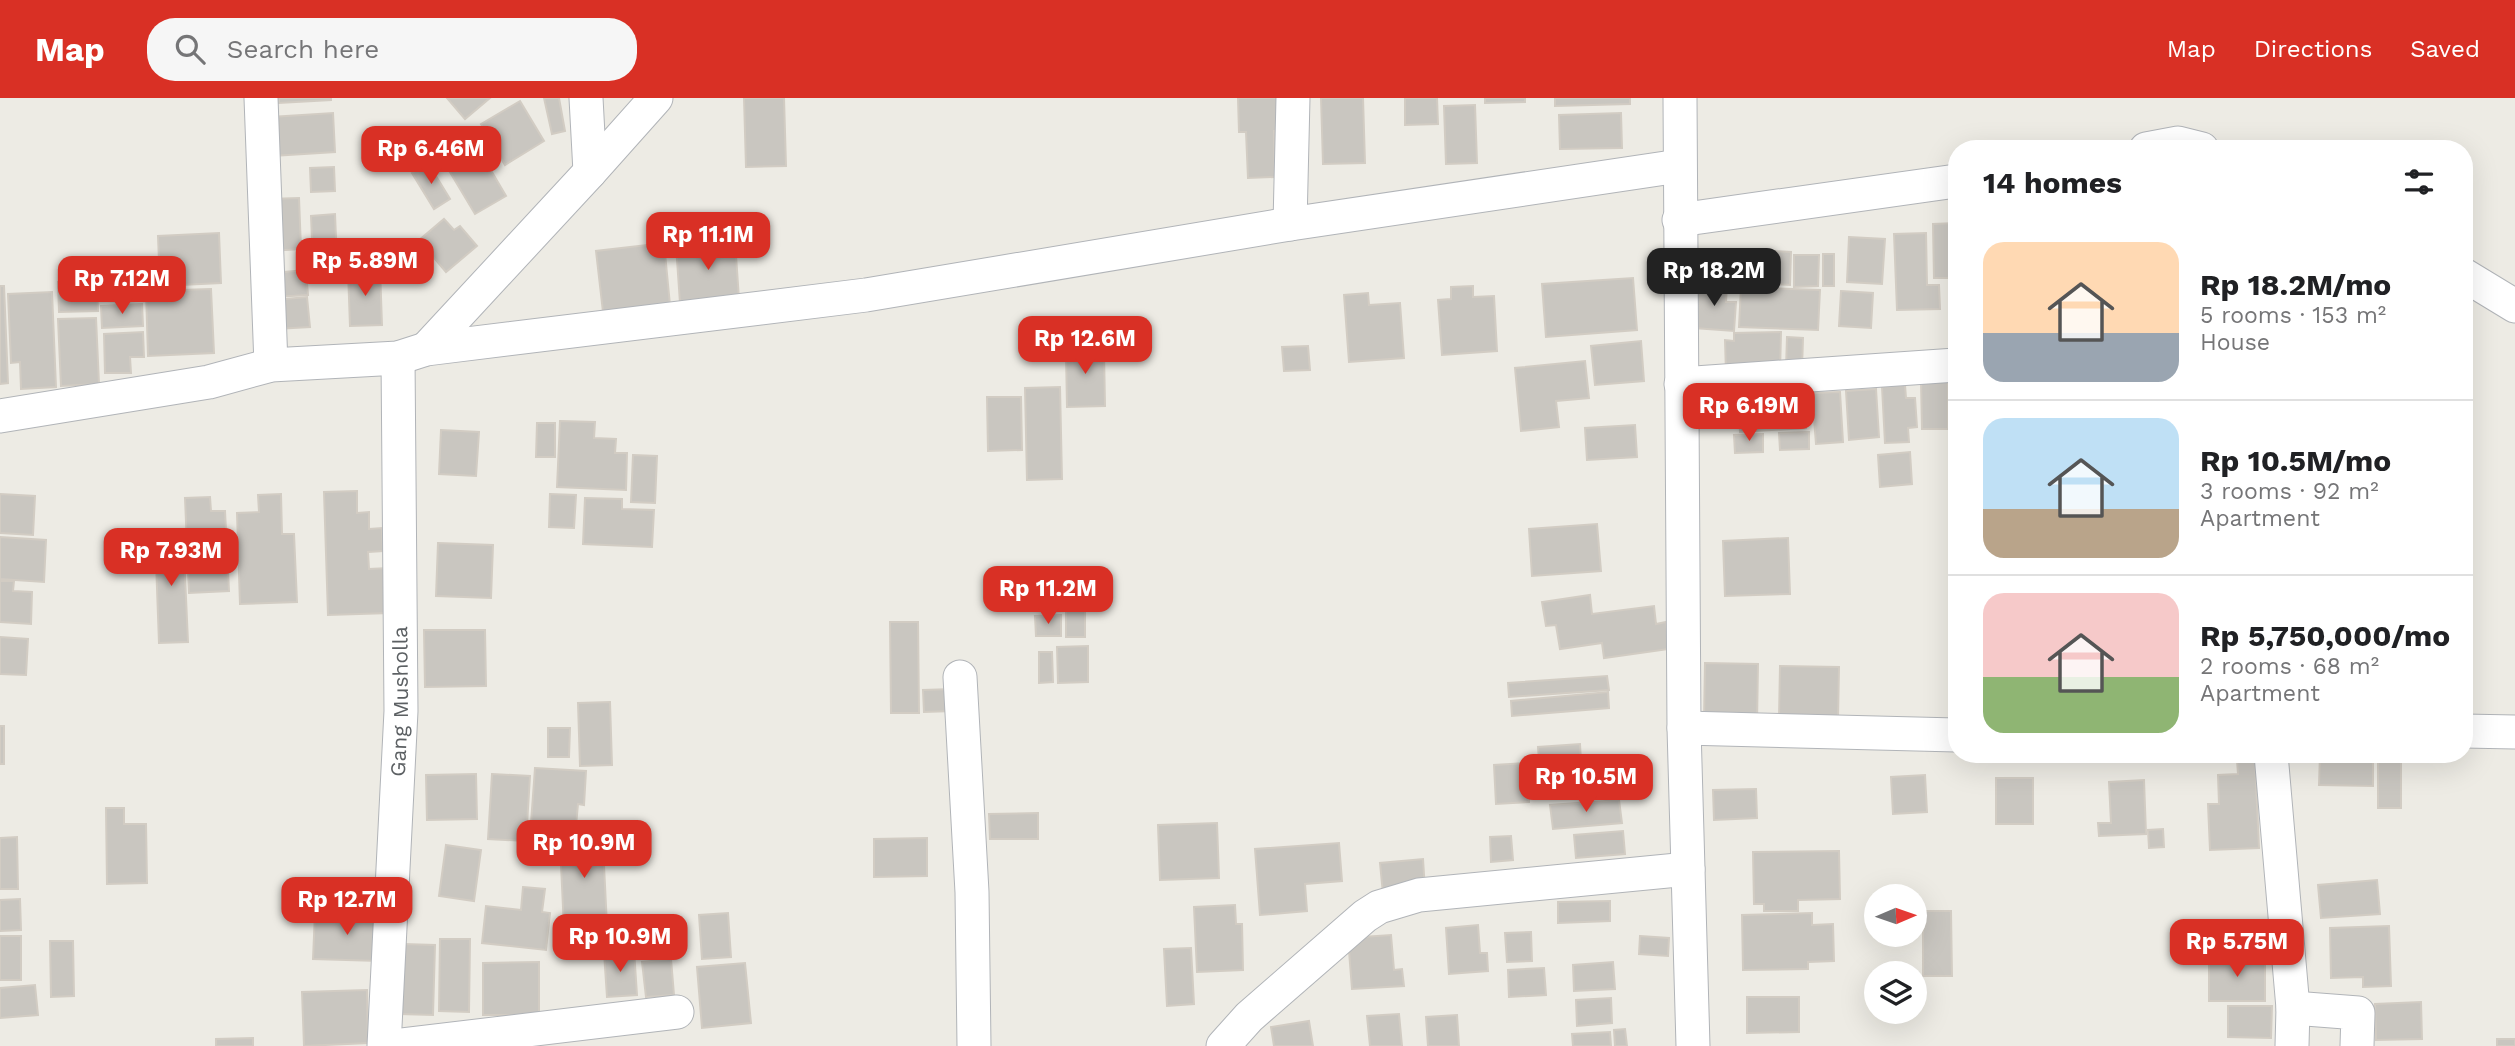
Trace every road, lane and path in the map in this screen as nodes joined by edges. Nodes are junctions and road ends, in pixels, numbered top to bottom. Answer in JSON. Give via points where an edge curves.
{"nodes":[{"id":1,"x":261,"y":98,"type":"edge"},
{"id":2,"x":586,"y":98,"type":"edge"},
{"id":3,"x":656,"y":98,"type":"edge"},
{"id":4,"x":1293,"y":98,"type":"edge"},
{"id":5,"x":1680,"y":98,"type":"edge"},
{"id":6,"x":1679,"y":166,"type":"junction"},
{"id":7,"x":590,"y":172,"type":"junction"},
{"id":8,"x":1948,"y":182,"type":"edge"},
{"id":9,"x":1679,"y":220,"type":"junction"},
{"id":10,"x":1290,"y":224,"type":"junction"},
{"id":11,"x":2473,"y":280,"type":"edge"},
{"id":12,"x":2515,"y":306,"type":"edge"},
{"id":13,"x":412,"y":354,"type":"junction"},
{"id":14,"x":271,"y":365,"type":"junction"},
{"id":15,"x":1948,"y":366,"type":"edge"},
{"id":16,"x":1681,"y":384,"type":"junction"},
{"id":17,"x":0,"y":416,"type":"edge"},
{"id":18,"x":960,"y":677,"type":"dead end"},
{"id":19,"x":1691,"y":728,"type":"junction"},
{"id":20,"x":2473,"y":732,"type":"edge"},
{"id":21,"x":2515,"y":732,"type":"edge"},
{"id":22,"x":1948,"y":736,"type":"edge"},
{"id":23,"x":2272,"y":763,"type":"edge"},
{"id":24,"x":1688,"y":869,"type":"junction"},
{"id":25,"x":2293,"y":1008,"type":"junction"},
{"id":26,"x":677,"y":1012,"type":"dead end"},
{"id":27,"x":384,"y":1046,"type":"edge"},
{"id":28,"x":394,"y":1046,"type":"edge"},
{"id":29,"x":974,"y":1046,"type":"edge"},
{"id":30,"x":1223,"y":1046,"type":"edge"},
{"id":31,"x":1693,"y":1046,"type":"edge"},
{"id":32,"x":2292,"y":1046,"type":"edge"},
{"id":33,"x":2357,"y":1046,"type":"edge"}],
"edges":[{"from":1,"to":14,"type":"street"},
{"from":2,"to":7,"type":"street"},
{"from":3,"to":7,"type":"street"},
{"from":4,"to":10,"type":"street"},
{"from":5,"to":6,"type":"street"},
{"from":6,"to":9,"type":"street"},
{"from":6,"to":10,"type":"street"},
{"from":7,"to":13,"type":"street"},
{"from":8,"to":9,"type":"street"},
{"from":9,"to":16,"type":"street"},
{"from":10,"to":13,"type":"street","via":[[866,295]]},
{"from":11,"to":12,"type":"street"},
{"from":13,"to":14,"type":"street"},
{"from":13,"to":27,"type":"street","name":"Gang Musholla"},
{"from":14,"to":17,"type":"street","via":[[209,382]]},
{"from":15,"to":16,"type":"street"},
{"from":16,"to":19,"type":"street"},
{"from":18,"to":29,"type":"street","via":[[972,892]]},
{"from":19,"to":22,"type":"street"},
{"from":19,"to":24,"type":"street"},
{"from":20,"to":21,"type":"street"},
{"from":23,"to":25,"type":"street"},
{"from":24,"to":30,"type":"street","via":[[1419,895],[1379,907],[1249,1017]]},
{"from":24,"to":31,"type":"street"},
{"from":25,"to":32,"type":"street"},
{"from":25,"to":33,"type":"street","via":[[2358,1013]]},
{"from":26,"to":28,"type":"street"}]}
